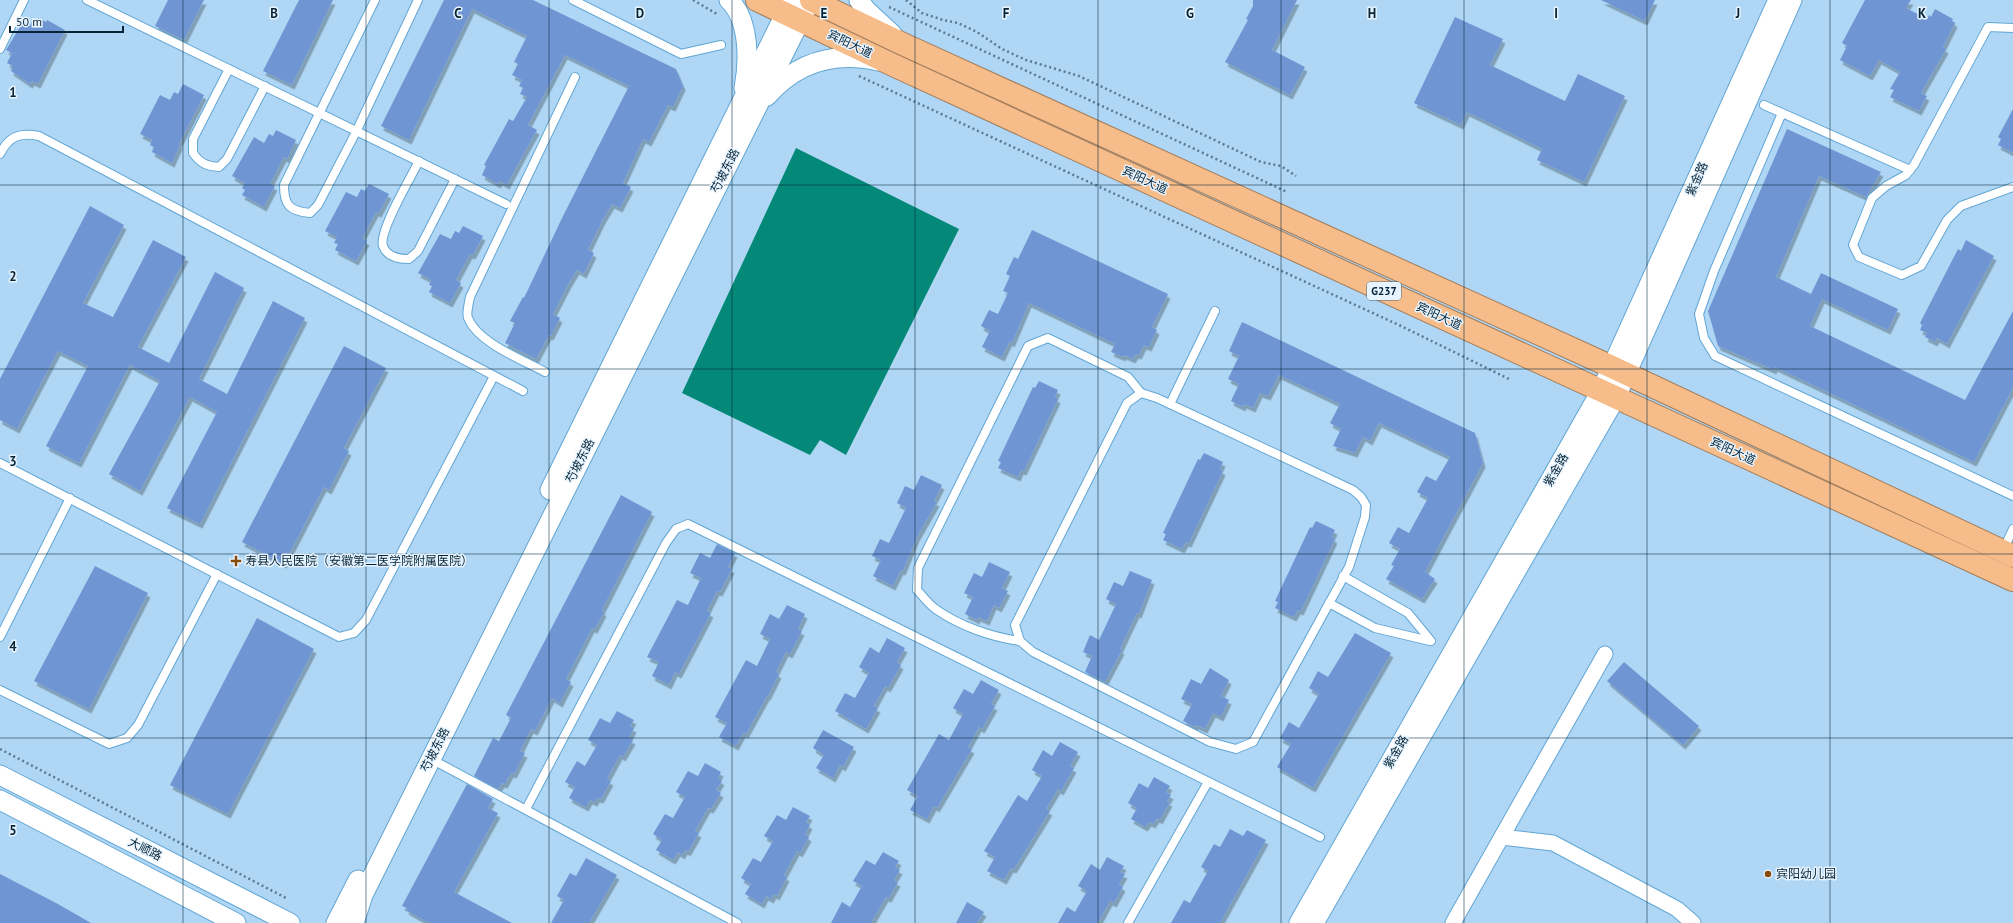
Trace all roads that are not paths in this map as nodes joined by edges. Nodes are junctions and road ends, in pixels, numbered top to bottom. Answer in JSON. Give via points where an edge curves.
{"nodes":[{"id":1,"x":24,"y":0,"type":"edge"},
{"id":2,"x":87,"y":0,"type":"edge"},
{"id":3,"x":375,"y":0,"type":"edge"},
{"id":4,"x":418,"y":0,"type":"edge"},
{"id":5,"x":573,"y":0,"type":"edge"},
{"id":6,"x":729,"y":0,"type":"edge"},
{"id":7,"x":756,"y":0,"type":"edge"},
{"id":8,"x":810,"y":0,"type":"edge"},
{"id":9,"x":859,"y":0,"type":"edge"},
{"id":10,"x":1778,"y":0,"type":"edge"},
{"id":11,"x":1792,"y":0,"type":"edge"},
{"id":12,"x":793,"y":11,"type":"edge"},
{"id":13,"x":2013,"y":28,"type":"edge"},
{"id":14,"x":721,"y":45,"type":"dead end"},
{"id":15,"x":905,"y":46,"type":"junction"},
{"id":16,"x":0,"y":49,"type":"edge"},
{"id":17,"x":893,"y":65,"type":"junction"},
{"id":18,"x":229,"y":68,"type":"dead end"},
{"id":19,"x":575,"y":77,"type":"dead end"},
{"id":20,"x":265,"y":86,"type":"dead end"},
{"id":21,"x":1764,"y":105,"type":"dead end"},
{"id":22,"x":748,"y":107,"type":"junction"},
{"id":23,"x":1782,"y":113,"type":"junction"},
{"id":24,"x":0,"y":154,"type":"edge"},
{"id":25,"x":419,"y":162,"type":"junction"},
{"id":26,"x":1910,"y":170,"type":"junction"},
{"id":27,"x":455,"y":179,"type":"junction"},
{"id":28,"x":2013,"y":187,"type":"edge"},
{"id":29,"x":506,"y":204,"type":"dead end"},
{"id":30,"x":1215,"y":311,"type":"dead end"},
{"id":31,"x":1619,"y":371,"type":"junction"},
{"id":32,"x":545,"y":372,"type":"dead end"},
{"id":33,"x":494,"y":376,"type":"junction"},
{"id":34,"x":523,"y":391,"type":"dead end"},
{"id":35,"x":1141,"y":393,"type":"junction"},
{"id":36,"x":1609,"y":394,"type":"junction"},
{"id":37,"x":1170,"y":404,"type":"junction"},
{"id":38,"x":0,"y":462,"type":"edge"},
{"id":39,"x":2013,"y":496,"type":"edge"},
{"id":40,"x":70,"y":498,"type":"junction"},
{"id":41,"x":2013,"y":529,"type":"edge"},
{"id":42,"x":2010,"y":549,"type":"edge"},
{"id":43,"x":217,"y":574,"type":"junction"},
{"id":44,"x":1343,"y":576,"type":"junction"},
{"id":45,"x":2013,"y":580,"type":"edge"},
{"id":46,"x":1329,"y":603,"type":"junction"},
{"id":47,"x":0,"y":636,"type":"edge"},
{"id":48,"x":1020,"y":641,"type":"junction"},
{"id":49,"x":1605,"y":654,"type":"dead end"},
{"id":50,"x":0,"y":690,"type":"edge"},
{"id":51,"x":431,"y":758,"type":"junction"},
{"id":52,"x":0,"y":775,"type":"edge"},
{"id":53,"x":1208,"y":782,"type":"junction"},
{"id":54,"x":0,"y":800,"type":"edge"},
{"id":55,"x":526,"y":809,"type":"junction"},
{"id":56,"x":1320,"y":837,"type":"dead end"},
{"id":57,"x":1502,"y":837,"type":"junction"},
{"id":58,"x":236,"y":923,"type":"edge"},
{"id":59,"x":290,"y":923,"type":"edge"},
{"id":60,"x":336,"y":923,"type":"edge"},
{"id":61,"x":354,"y":923,"type":"edge"},
{"id":62,"x":737,"y":923,"type":"edge"},
{"id":63,"x":1128,"y":923,"type":"edge"},
{"id":64,"x":1299,"y":923,"type":"edge"},
{"id":65,"x":1314,"y":923,"type":"edge"},
{"id":66,"x":1453,"y":923,"type":"edge"},
{"id":67,"x":1693,"y":923,"type":"edge"}],
"edges":[{"from":1,"to":16,"type":"lane"},
{"from":2,"to":25,"type":"lane"},
{"from":3,"to":4,"type":"lane","via":[[284,185],[284,199],[291,208],[300,212],[310,213],[318,205],[356,132]]},
{"from":5,"to":14,"type":"lane","via":[[681,54]]},
{"from":6,"to":22,"type":"street","via":[[734,4],[742,24],[747,49]]},
{"from":7,"to":12,"type":"highway","name":"宾阳大道","number":"G237"},
{"from":8,"to":12,"type":"street","name":"芍坡东路"},
{"from":8,"to":15,"type":"highway","name":"宾阳大道","number":"G237"},
{"from":9,"to":15,"type":"street","via":[[866,10]]},
{"from":10,"to":31,"type":"street","name":"紫金路"},
{"from":11,"to":31,"type":"street","name":"紫金路"},
{"from":12,"to":17,"type":"highway","name":"宾阳大道","number":"G237"},
{"from":12,"to":22,"type":"street","name":"芍坡东路"},
{"from":13,"to":26,"type":"lane","via":[[1988,27]]},
{"from":15,"to":31,"type":"highway","name":"宾阳大道","number":"G237"},
{"from":17,"to":22,"type":"street","via":[[868,59],[841,57],[815,62],[779,83]]},
{"from":17,"to":36,"type":"highway","name":"宾阳大道","number":"G237"},
{"from":18,"to":20,"type":"lane","via":[[193,138],[193,153],[200,162],[219,167],[227,159]]},
{"from":19,"to":32,"type":"lane","via":[[470,297],[467,317],[475,330],[500,349]]},
{"from":21,"to":23,"type":"lane"},
{"from":22,"to":51,"type":"street","name":"芍坡东路"},
{"from":22,"to":60,"type":"street","name":"芍坡东路"},
{"from":23,"to":26,"type":"lane"},
{"from":23,"to":39,"type":"lane","via":[[1714,271],[1699,314],[1704,338],[1715,356]]},
{"from":24,"to":33,"type":"lane","via":[[16,136],[39,136]]},
{"from":25,"to":27,"type":"lane"},
{"from":25,"to":27,"type":"lane","via":[[384,231],[383,246],[390,255],[409,259],[418,252]]},
{"from":26,"to":28,"type":"lane","via":[[1872,198],[1852,245],[1859,257],[1902,275],[1921,266],[1947,220],[1961,206]]},
{"from":27,"to":29,"type":"lane"},
{"from":30,"to":37,"type":"lane"},
{"from":31,"to":36,"type":"street","name":"紫金路"},
{"from":31,"to":42,"type":"highway","name":"宾阳大道","number":"G237"},
{"from":33,"to":34,"type":"lane"},
{"from":33,"to":43,"type":"lane","via":[[366,620],[354,632],[339,637]]},
{"from":35,"to":37,"type":"lane"},
{"from":35,"to":48,"type":"lane","via":[[1127,403],[1016,625]]},
{"from":35,"to":48,"type":"lane","via":[[1128,377],[1048,338],[1028,346],[918,568],[917,590],[936,609],[974,629]]},
{"from":36,"to":45,"type":"highway","name":"宾阳大道","number":"G237"},
{"from":36,"to":64,"type":"street","name":"紫金路"},
{"from":36,"to":65,"type":"street","name":"紫金路"},
{"from":37,"to":44,"type":"lane","via":[[1353,490],[1361,497],[1366,505],[1365,517]]},
{"from":38,"to":40,"type":"lane"},
{"from":40,"to":43,"type":"lane"},
{"from":40,"to":47,"type":"lane"},
{"from":41,"to":42,"type":"lane"},
{"from":43,"to":50,"type":"lane","via":[[138,725],[127,738],[109,744]]},
{"from":44,"to":46,"type":"lane"},
{"from":44,"to":46,"type":"lane","via":[[1408,613],[1431,641],[1375,628]]},
{"from":46,"to":48,"type":"lane","via":[[1253,742],[1236,749],[1210,742],[1033,652]]},
{"from":49,"to":57,"type":"street"},
{"from":51,"to":55,"type":"lane"},
{"from":51,"to":61,"type":"street","name":"芍坡东路","via":[[363,895]]},
{"from":52,"to":59,"type":"street","name":"大顺路"},
{"from":53,"to":55,"type":"lane","via":[[688,524],[676,530],[666,543]]},
{"from":53,"to":56,"type":"lane"},
{"from":53,"to":63,"type":"lane"},
{"from":54,"to":58,"type":"street","name":"大顺路"},
{"from":55,"to":62,"type":"lane"},
{"from":57,"to":66,"type":"street"},
{"from":57,"to":67,"type":"street","via":[[1553,843],[1677,909]]}]}
